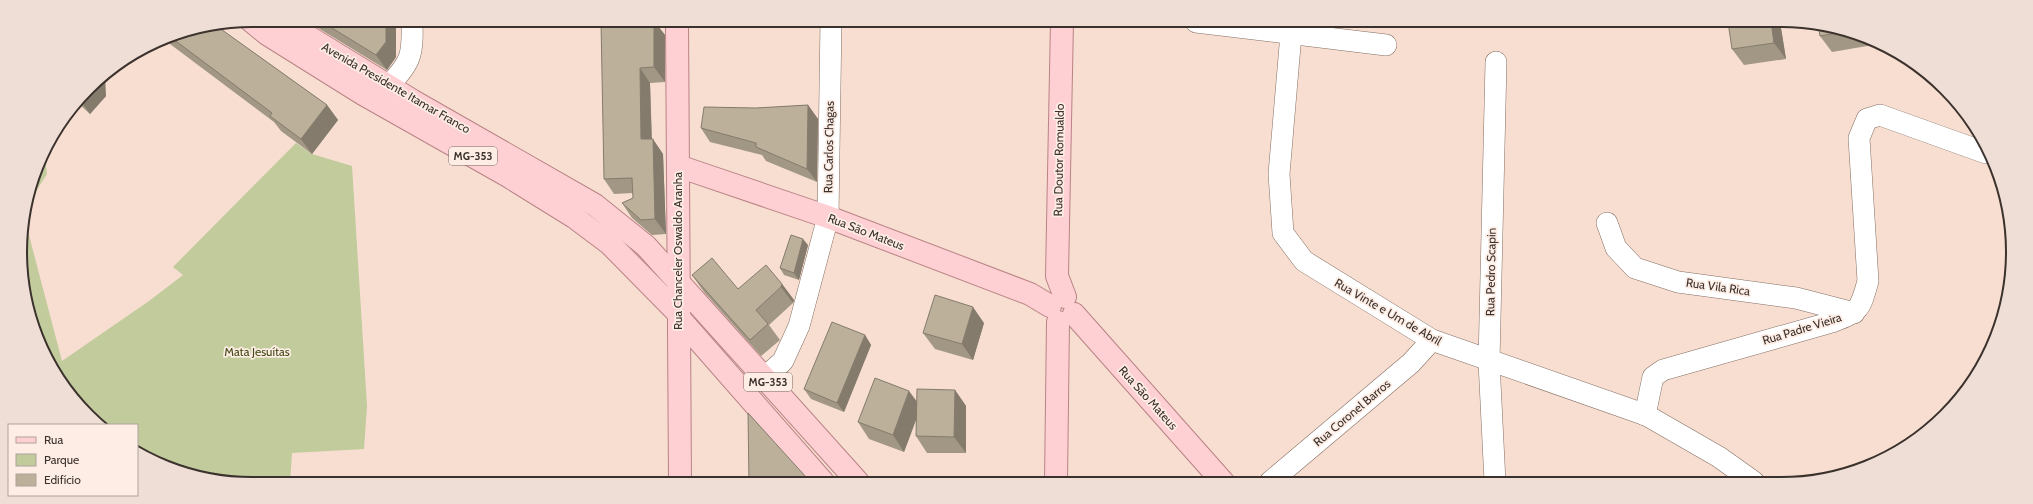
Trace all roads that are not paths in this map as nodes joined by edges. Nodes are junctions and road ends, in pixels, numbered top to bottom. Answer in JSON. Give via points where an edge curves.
{"nodes":[{"id":1,"x":258,"y":27,"type":"edge"},
{"id":2,"x":292,"y":27,"type":"edge"},
{"id":3,"x":412,"y":27,"type":"edge"},
{"id":4,"x":677,"y":27,"type":"edge"},
{"id":5,"x":831,"y":27,"type":"edge"},
{"id":6,"x":1062,"y":27,"type":"edge"},
{"id":7,"x":1236,"y":27,"type":"edge"},
{"id":8,"x":1292,"y":34,"type":"junction"},
{"id":9,"x":1386,"y":45,"type":"dead end"},
{"id":10,"x":1496,"y":62,"type":"dead end"},
{"id":11,"x":388,"y":86,"type":"junction"},
{"id":12,"x":1983,"y":152,"type":"edge"},
{"id":13,"x":678,"y":166,"type":"junction"},
{"id":14,"x":828,"y":217,"type":"junction"},
{"id":15,"x":1607,"y":223,"type":"dead end"},
{"id":16,"x":1057,"y":276,"type":"junction"},
{"id":17,"x":679,"y":282,"type":"junction"},
{"id":18,"x":1030,"y":294,"type":"junction"},
{"id":19,"x":1062,"y":310,"type":"junction"},
{"id":20,"x":1854,"y":313,"type":"junction"},
{"id":21,"x":679,"y":314,"type":"junction"},
{"id":22,"x":1432,"y":340,"type":"junction"},
{"id":23,"x":1489,"y":362,"type":"junction"},
{"id":24,"x":764,"y":378,"type":"junction"},
{"id":25,"x":1645,"y":415,"type":"junction"},
{"id":26,"x":680,"y":477,"type":"edge"},
{"id":27,"x":818,"y":477,"type":"edge"},
{"id":28,"x":853,"y":477,"type":"edge"},
{"id":29,"x":1056,"y":477,"type":"edge"},
{"id":30,"x":1217,"y":477,"type":"edge"},
{"id":31,"x":1276,"y":477,"type":"edge"},
{"id":32,"x":1495,"y":477,"type":"edge"},
{"id":33,"x":1747,"y":477,"type":"edge"}],
"edges":[{"from":1,"to":21,"type":"main road","name":"Avenida Presidente Itamar Franco","number":"MG-353","via":[[363,94],[508,176],[574,217],[610,244]]},
{"from":2,"to":11,"type":"main road","name":"Avenida Presidente Itamar Franco","number":"MG-353"},
{"from":3,"to":11,"type":"street","via":[[413,48],[407,64]]},
{"from":4,"to":13,"type":"main road","name":"Rua Chanceler Oswaldo Aranha"},
{"from":5,"to":14,"type":"street","name":"Rua Carlos Chagas"},
{"from":6,"to":16,"type":"main road","name":"Rua Doutor Romualdo"},
{"from":7,"to":8,"type":"street"},
{"from":8,"to":9,"type":"street"},
{"from":8,"to":22,"type":"street","name":"Rua Vinte e Um de Abril","via":[[1279,174],[1283,233],[1304,261]]},
{"from":10,"to":23,"type":"street","name":"Rua Pedro Scapin"},
{"from":11,"to":17,"type":"main road","name":"Avenida Presidente Itamar Franco","number":"MG-353","via":[[595,205],[646,246]]},
{"from":12,"to":20,"type":"street","name":"Rua Padre Vieira","via":[[1880,115],[1867,119],[1859,138],[1868,281],[1862,303]]},
{"from":13,"to":14,"type":"main road","name":"Rua São Mateus"},
{"from":13,"to":17,"type":"main road","name":"Rua Chanceler Oswaldo Aranha"},
{"from":14,"to":18,"type":"main road","name":"Rua São Mateus"},
{"from":14,"to":24,"type":"street","name":"Rua Carlos Chagas","via":[[799,326],[784,361]]},
{"from":15,"to":20,"type":"street","name":"Rua Vila Rica","via":[[1616,248],[1635,268],[1678,282],[1796,298]]},
{"from":16,"to":18,"type":"main road","via":[[1045,292]]},
{"from":16,"to":19,"type":"main road","name":"Rua Doutor Romualdo"},
{"from":17,"to":21,"type":"main road","name":"Rua Chanceler Oswaldo Aranha"},
{"from":17,"to":24,"type":"main road","name":"Avenida Presidente Itamar Franco","number":"MG-353"},
{"from":18,"to":19,"type":"main road","name":"Rua São Mateus"},
{"from":19,"to":29,"type":"main road","name":"Rua Doutor Romualdo"},
{"from":19,"to":30,"type":"main road","name":"Rua São Mateus"},
{"from":20,"to":25,"type":"street","name":"Rua Padre Vieira","via":[[1832,322],[1662,370],[1653,377]]},
{"from":21,"to":26,"type":"main road","name":"Rua Chanceler Oswaldo Aranha"},
{"from":21,"to":27,"type":"main road","name":"Avenida Presidente Itamar Franco","number":"MG-353","via":[[680,319]]},
{"from":22,"to":23,"type":"street","name":"Rua Vinte e Um de Abril"},
{"from":22,"to":31,"type":"street","name":"Rua Coronel Barros","via":[[1411,363]]},
{"from":23,"to":25,"type":"street","name":"Rua Vinte e Um de Abril"},
{"from":23,"to":32,"type":"street","name":"Rua Pedro Scapin"},
{"from":24,"to":28,"type":"main road","name":"Avenida Presidente Itamar Franco","number":"MG-353"},
{"from":25,"to":33,"type":"street","name":"Rua Vinte e Um de Abril","via":[[1719,457]]}]}
